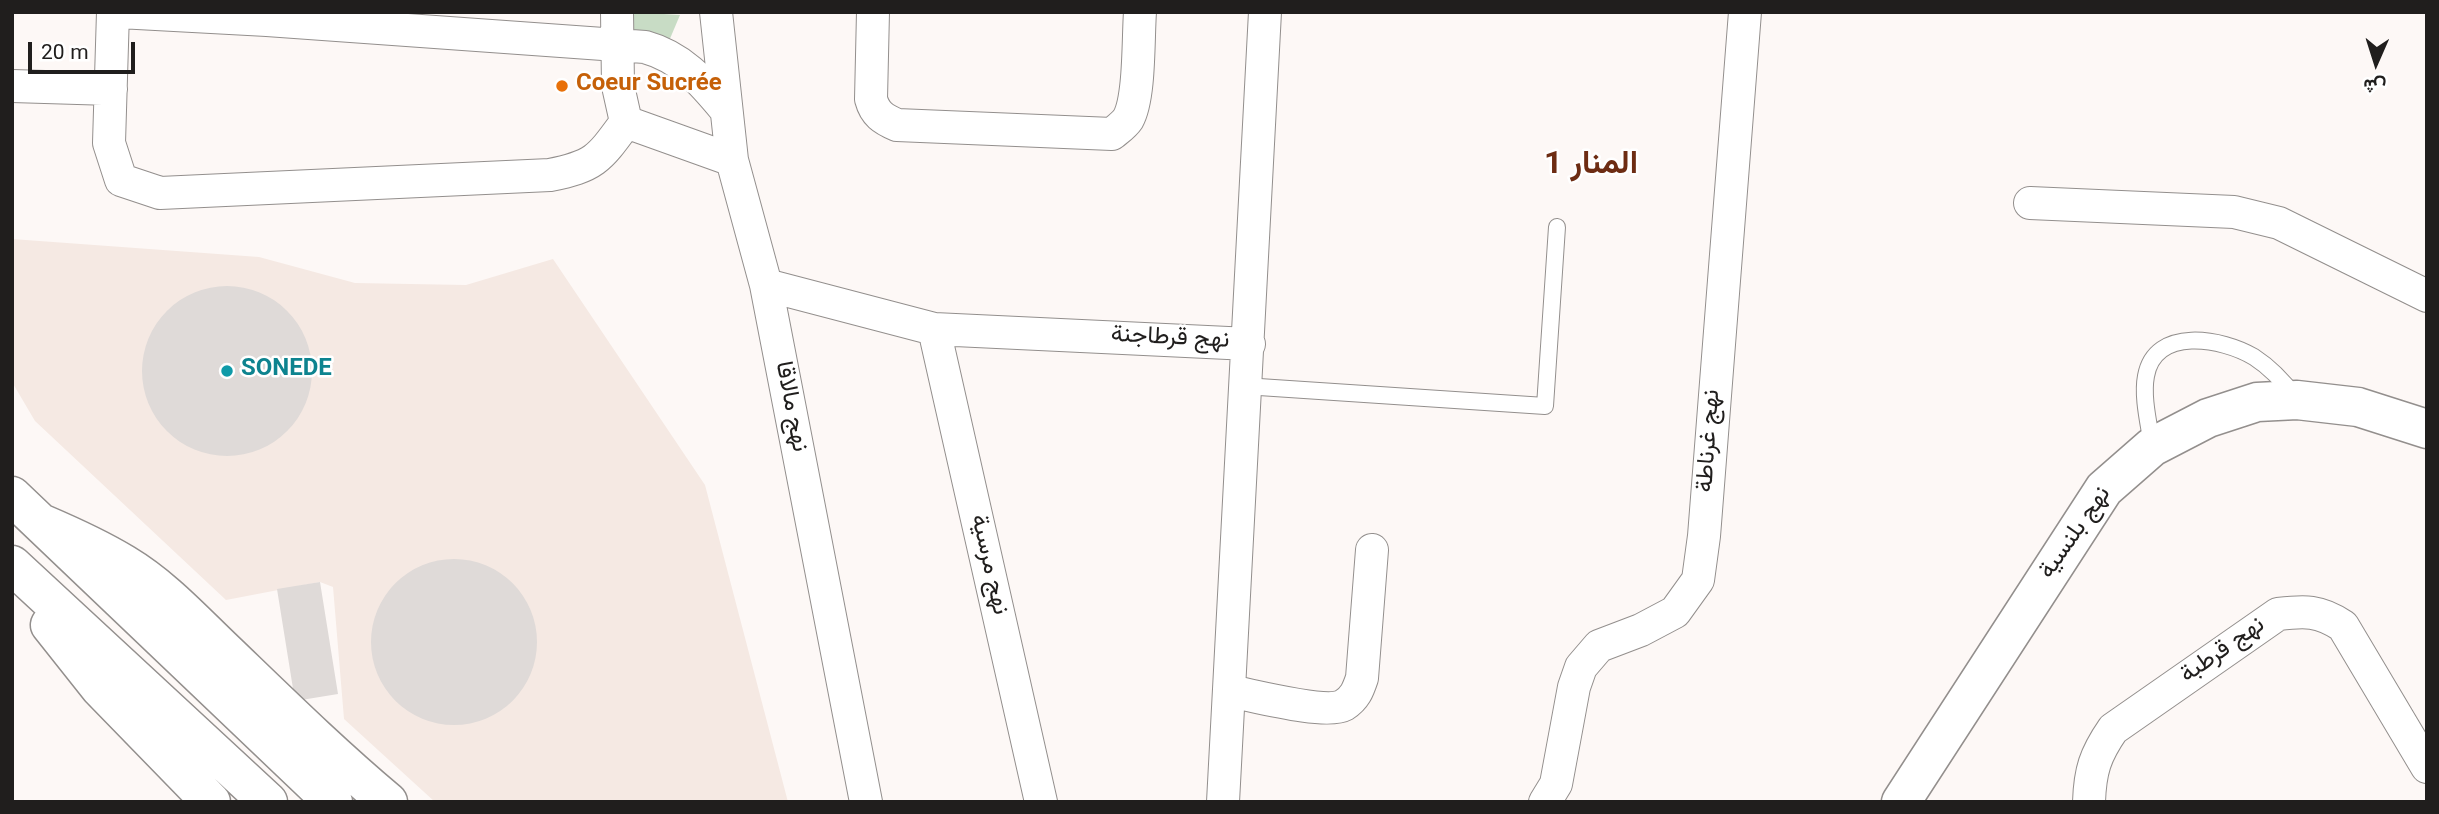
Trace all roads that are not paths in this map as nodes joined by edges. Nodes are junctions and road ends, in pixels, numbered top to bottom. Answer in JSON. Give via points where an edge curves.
{"nodes":[{"id":1,"x":113,"y":12,"type":"edge"},
{"id":2,"x":119,"y":12,"type":"edge"},
{"id":3,"x":617,"y":12,"type":"edge"},
{"id":4,"x":716,"y":12,"type":"edge"},
{"id":5,"x":873,"y":12,"type":"edge"},
{"id":6,"x":1140,"y":12,"type":"edge"},
{"id":7,"x":1265,"y":12,"type":"edge"},
{"id":8,"x":1745,"y":12,"type":"edge"},
{"id":9,"x":267,"y":16,"type":"edge"},
{"id":10,"x":616,"y":44,"type":"junction"},
{"id":11,"x":12,"y":86,"type":"edge"},
{"id":12,"x":111,"y":89,"type":"junction"},
{"id":13,"x":725,"y":109,"type":"junction"},
{"id":14,"x":626,"y":122,"type":"junction"},
{"id":15,"x":732,"y":160,"type":"junction"},
{"id":16,"x":2030,"y":202,"type":"dead end"},
{"id":17,"x":1557,"y":227,"type":"dead end"},
{"id":18,"x":766,"y":285,"type":"junction"},
{"id":19,"x":2427,"y":296,"type":"edge"},
{"id":20,"x":934,"y":329,"type":"junction"},
{"id":21,"x":1249,"y":344,"type":"junction"},
{"id":22,"x":1244,"y":386,"type":"junction"},
{"id":23,"x":2297,"y":400,"type":"junction"},
{"id":24,"x":2427,"y":429,"type":"edge"},
{"id":25,"x":2152,"y":447,"type":"junction"},
{"id":26,"x":12,"y":496,"type":"edge"},
{"id":27,"x":43,"y":524,"type":"junction"},
{"id":28,"x":1371,"y":550,"type":"dead end"},
{"id":29,"x":13,"y":566,"type":"edge"},
{"id":30,"x":1229,"y":691,"type":"junction"},
{"id":31,"x":2427,"y":767,"type":"edge"},
{"id":32,"x":211,"y":802,"type":"edge"},
{"id":33,"x":268,"y":802,"type":"edge"},
{"id":34,"x":333,"y":802,"type":"edge"},
{"id":35,"x":388,"y":802,"type":"edge"},
{"id":36,"x":866,"y":802,"type":"edge"},
{"id":37,"x":1041,"y":802,"type":"edge"},
{"id":38,"x":1223,"y":802,"type":"edge"},
{"id":39,"x":1545,"y":802,"type":"edge"},
{"id":40,"x":1901,"y":802,"type":"edge"},
{"id":41,"x":2089,"y":802,"type":"edge"}],
"edges":[{"from":1,"to":12,"type":"street"},
{"from":2,"to":9,"type":"street"},
{"from":3,"to":10,"type":"street"},
{"from":4,"to":13,"type":"street","name":"نهج مالاقا"},
{"from":5,"to":6,"type":"street","via":[[871,99],[874,111],[885,120],[897,125],[1112,134],[1130,117],[1134,102]]},
{"from":7,"to":21,"type":"street","name":"نهج قرطاجنة"},
{"from":8,"to":39,"type":"street","name":"نهج غرناطة","via":[[1698,580],[1675,612],[1599,646],[1581,667],[1556,784]]},
{"from":9,"to":10,"type":"street"},
{"from":10,"to":13,"type":"street","via":[[645,47],[676,59]]},
{"from":10,"to":14,"type":"street"},
{"from":11,"to":12,"type":"street"},
{"from":12,"to":14,"type":"street","via":[[109,143],[121,180],[160,193],[550,175],[580,169],[598,158]]},
{"from":13,"to":15,"type":"street","name":"نهج مالاقا"},
{"from":14,"to":15,"type":"street"},
{"from":15,"to":18,"type":"street","name":"نهج مالاقا"},
{"from":16,"to":19,"type":"street","via":[[2234,212],[2279,223]]},
{"from":17,"to":22,"type":"lane","via":[[1545,406]]},
{"from":18,"to":20,"type":"street","name":"نهج قرطاجنة"},
{"from":18,"to":36,"type":"street","name":"نهج مالاقا"},
{"from":20,"to":21,"type":"street","name":"نهج قرطاجنة"},
{"from":20,"to":37,"type":"street","name":"نهج مرسية"},
{"from":21,"to":22,"type":"street"},
{"from":22,"to":30,"type":"street"},
{"from":23,"to":24,"type":"street","name":"نهج بلنسية","via":[[2358,407]]},
{"from":23,"to":25,"type":"street","name":"نهج بلنسية","via":[[2257,402],[2208,418]]},
{"from":23,"to":25,"type":"lane","via":[[2251,355],[2231,347],[2178,340],[2152,360],[2146,375]]},
{"from":25,"to":40,"type":"street","name":"نهج بلنسية","via":[[2104,489]]},
{"from":26,"to":27,"type":"street"},
{"from":27,"to":34,"type":"street"},
{"from":27,"to":35,"type":"street","via":[[85,542],[156,586]]},
{"from":28,"to":30,"type":"street","via":[[1357,694],[1342,706],[1323,709]]},
{"from":29,"to":32,"type":"street","via":[[39,609],[92,678]]},
{"from":29,"to":33,"type":"street"},
{"from":30,"to":38,"type":"street"},
{"from":31,"to":41,"type":"street","name":"نهج قرطبة","via":[[2343,626],[2306,610],[2278,614],[2113,729],[2098,751]]}]}
